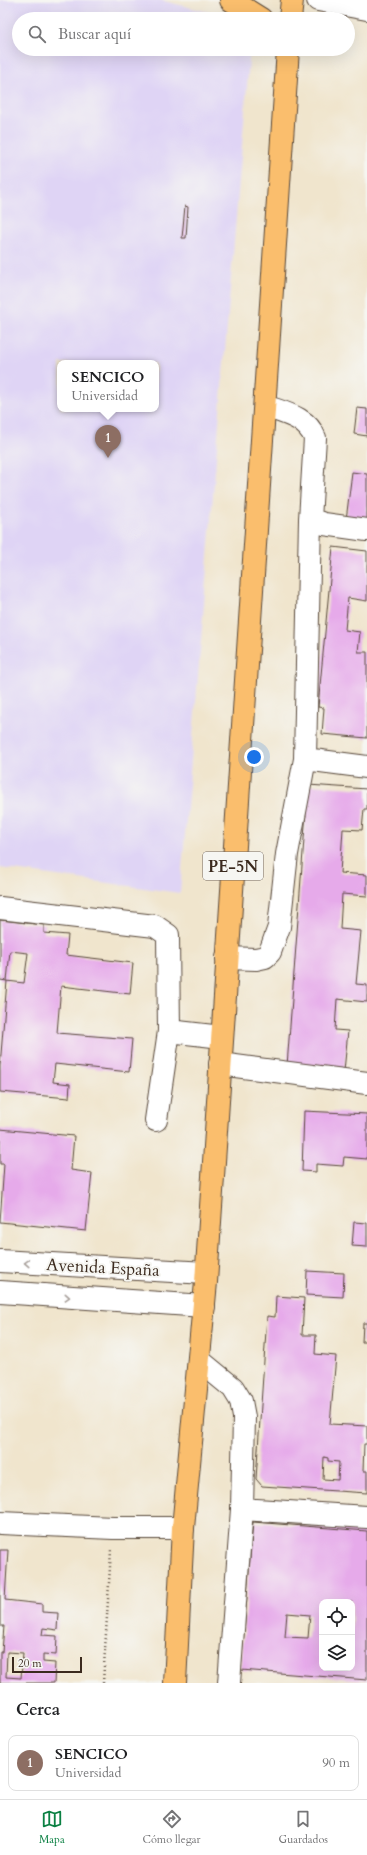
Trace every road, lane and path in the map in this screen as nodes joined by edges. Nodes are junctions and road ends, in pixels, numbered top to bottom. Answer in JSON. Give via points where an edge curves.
{"nodes":[{"id":1,"x":231,"y":0,"type":"edge"},
{"id":2,"x":292,"y":0,"type":"edge"},
{"id":3,"x":318,"y":0,"type":"edge"},
{"id":4,"x":367,"y":9,"type":"edge"},
{"id":5,"x":250,"y":12,"type":"edge"},
{"id":6,"x":291,"y":12,"type":"edge"},
{"id":7,"x":288,"y":56,"type":"edge"},
{"id":8,"x":265,"y":406,"type":"junction"},
{"id":9,"x":310,"y":519,"type":"junction"},
{"id":10,"x":367,"y":530,"type":"edge"},
{"id":11,"x":305,"y":759,"type":"junction"},
{"id":12,"x":367,"y":767,"type":"edge"},
{"id":13,"x":0,"y":908,"type":"edge"},
{"id":14,"x":227,"y":958,"type":"junction"},
{"id":15,"x":169,"y":1031,"type":"junction"},
{"id":16,"x":222,"y":1036,"type":"junction"},
{"id":17,"x":220,"y":1064,"type":"junction"},
{"id":18,"x":367,"y":1083,"type":"edge"},
{"id":19,"x":156,"y":1120,"type":"dead end"},
{"id":20,"x":0,"y":1261,"type":"edge"},
{"id":21,"x":206,"y":1273,"type":"junction"},
{"id":22,"x":0,"y":1292,"type":"edge"},
{"id":23,"x":204,"y":1306,"type":"junction"},
{"id":24,"x":199,"y":1360,"type":"junction"},
{"id":25,"x":242,"y":1510,"type":"junction"},
{"id":26,"x":367,"y":1518,"type":"edge"},
{"id":27,"x":0,"y":1523,"type":"edge"},
{"id":28,"x":113,"y":1528,"type":"junction"},
{"id":29,"x":183,"y":1528,"type":"junction"},
{"id":30,"x":103,"y":1683,"type":"edge"},
{"id":31,"x":175,"y":1683,"type":"edge"},
{"id":32,"x":229,"y":1683,"type":"edge"}],
"edges":[{"from":1,"to":5,"type":"main road"},
{"from":2,"to":6,"type":"main road"},
{"from":3,"to":4,"type":"street"},
{"from":7,"to":8,"type":"main road","number":"PE-5N"},
{"from":8,"to":9,"type":"street","via":[[301,419],[312,429],[315,438]]},
{"from":8,"to":14,"type":"main road","number":"PE-5N"},
{"from":9,"to":10,"type":"street","via":[[324,524]]},
{"from":9,"to":11,"type":"street"},
{"from":11,"to":12,"type":"street"},
{"from":11,"to":14,"type":"street","via":[[287,854],[279,927],[270,952],[261,959]]},
{"from":13,"to":15,"type":"street","via":[[155,926],[163,931],[168,936]]},
{"from":14,"to":16,"type":"main road","number":"PE-5N"},
{"from":15,"to":16,"type":"street"},
{"from":15,"to":19,"type":"street"},
{"from":16,"to":17,"type":"main road","number":"PE-5N"},
{"from":17,"to":18,"type":"street"},
{"from":17,"to":21,"type":"main road","number":"PE-5N"},
{"from":21,"to":20,"type":"street","name":"Avenida España","one_way":true},
{"from":21,"to":23,"type":"main road","number":"PE-5N"},
{"from":22,"to":23,"type":"street","name":"Avenida España","one_way":true},
{"from":23,"to":24,"type":"main road","number":"PE-5N"},
{"from":24,"to":25,"type":"street","via":[[233,1388],[241,1401],[244,1417]]},
{"from":24,"to":29,"type":"main road","number":"PE-5N"},
{"from":25,"to":26,"type":"street"},
{"from":25,"to":32,"type":"street"},
{"from":27,"to":28,"type":"street"},
{"from":28,"to":29,"type":"street"},
{"from":28,"to":30,"type":"path"},
{"from":29,"to":31,"type":"main road","number":"PE-5N"}]}
